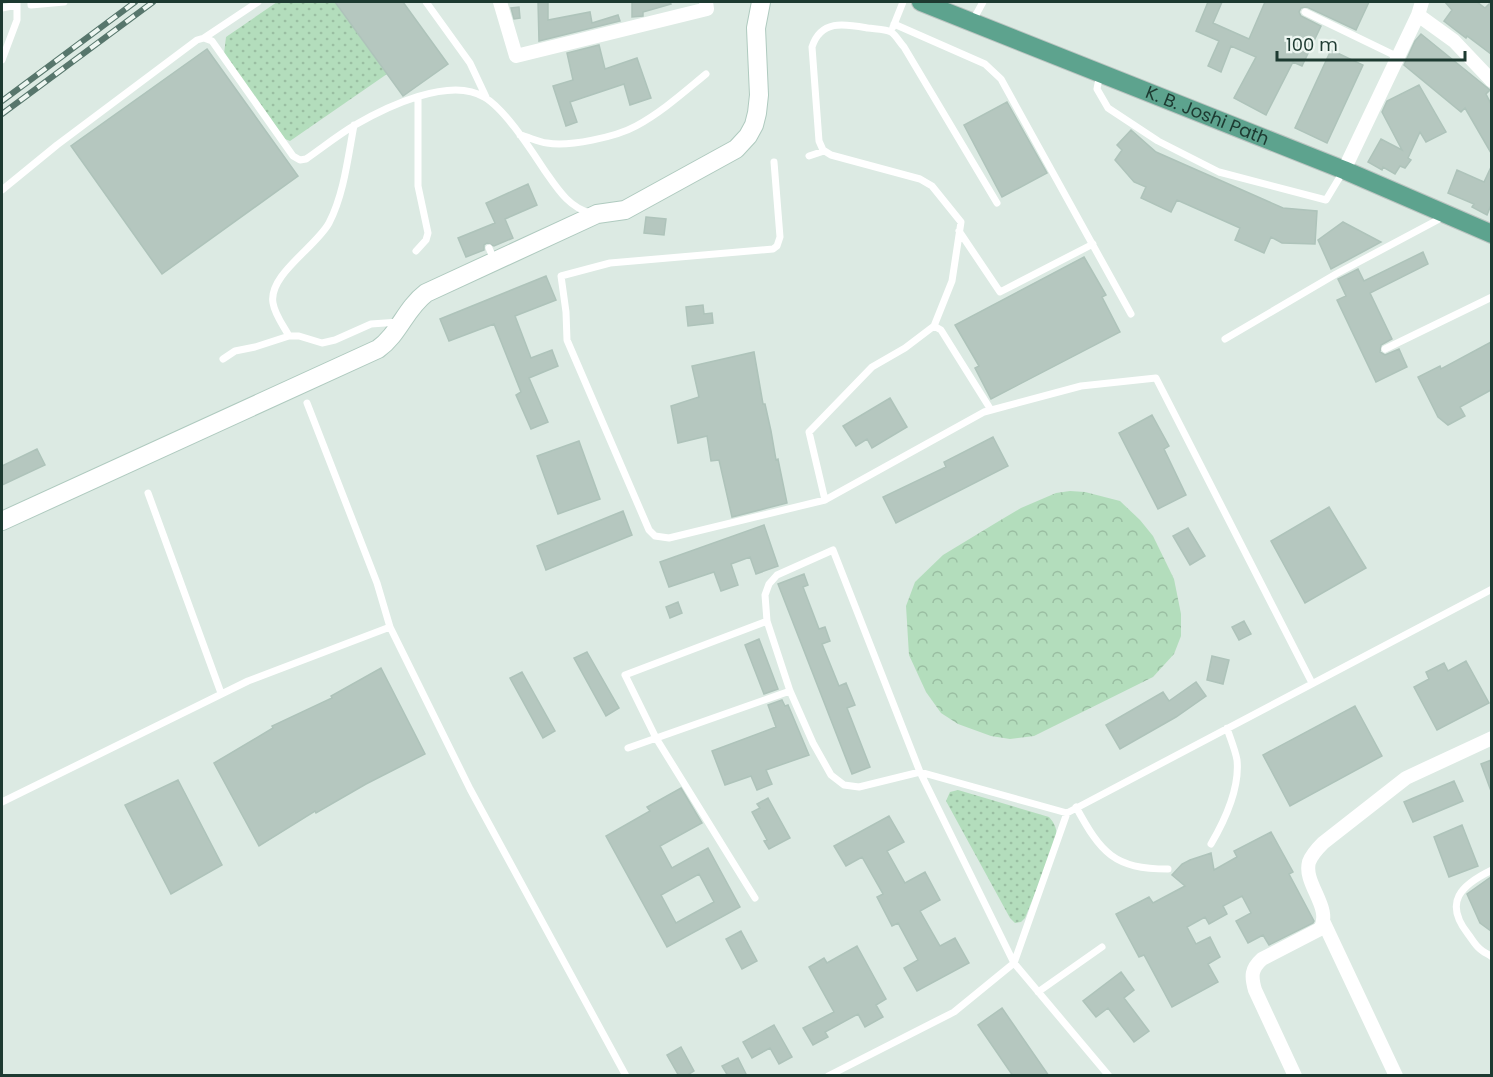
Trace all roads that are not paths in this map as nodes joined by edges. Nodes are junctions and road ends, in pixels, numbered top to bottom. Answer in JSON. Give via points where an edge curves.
{"nodes":[{"id":1,"x":31,"y":2,"type":"edge"},
{"id":2,"x":64,"y":2,"type":"edge"},
{"id":3,"x":258,"y":2,"type":"edge"},
{"id":4,"x":426,"y":2,"type":"edge"},
{"id":5,"x":500,"y":2,"type":"edge"},
{"id":6,"x":706,"y":2,"type":"edge"},
{"id":7,"x":761,"y":2,"type":"edge"},
{"id":8,"x":903,"y":2,"type":"edge"},
{"id":9,"x":921,"y":2,"type":"edge"},
{"id":10,"x":983,"y":2,"type":"edge"},
{"id":11,"x":1422,"y":2,"type":"edge"},
{"id":12,"x":17,"y":3,"type":"edge"},
{"id":13,"x":2,"y":8,"type":"edge"},
{"id":14,"x":1305,"y":12,"type":"dead end"},
{"id":15,"x":1418,"y":15,"type":"junction"},
{"id":16,"x":972,"y":22,"type":"junction"},
{"id":17,"x":894,"y":24,"type":"junction"},
{"id":18,"x":891,"y":32,"type":"junction"},
{"id":19,"x":204,"y":38,"type":"junction"},
{"id":20,"x":1398,"y":57,"type":"junction"},
{"id":21,"x":2,"y":60,"type":"edge"},
{"id":22,"x":1100,"y":73,"type":"junction"},
{"id":23,"x":706,"y":74,"type":"dead end"},
{"id":24,"x":1491,"y":81,"type":"edge"},
{"id":25,"x":418,"y":97,"type":"junction"},
{"id":26,"x":486,"y":97,"type":"junction"},
{"id":27,"x":354,"y":125,"type":"junction"},
{"id":28,"x":519,"y":134,"type":"junction"},
{"id":29,"x":825,"y":151,"type":"junction"},
{"id":30,"x":809,"y":156,"type":"dead end"},
{"id":31,"x":774,"y":162,"type":"dead end"},
{"id":32,"x":1344,"y":170,"type":"junction"},
{"id":33,"x":2,"y":190,"type":"edge"},
{"id":34,"x":997,"y":203,"type":"dead end"},
{"id":35,"x":597,"y":214,"type":"junction"},
{"id":36,"x":1448,"y":215,"type":"junction"},
{"id":37,"x":959,"y":231,"type":"junction"},
{"id":38,"x":1491,"y":234,"type":"edge"},
{"id":39,"x":1093,"y":244,"type":"junction"},
{"id":40,"x":416,"y":251,"type":"dead end"},
{"id":41,"x":1491,"y":297,"type":"edge"},
{"id":42,"x":1131,"y":314,"type":"dead end"},
{"id":43,"x":401,"y":322,"type":"junction"},
{"id":44,"x":934,"y":326,"type":"junction"},
{"id":45,"x":289,"y":336,"type":"junction"},
{"id":46,"x":1225,"y":339,"type":"dead end"},
{"id":47,"x":1386,"y":349,"type":"dead end"},
{"id":48,"x":223,"y":358,"type":"dead end"},
{"id":49,"x":307,"y":403,"type":"dead end"},
{"id":50,"x":991,"y":410,"type":"junction"},
{"id":51,"x":148,"y":493,"type":"dead end"},
{"id":52,"x":825,"y":500,"type":"junction"},
{"id":53,"x":2,"y":521,"type":"edge"},
{"id":54,"x":1491,"y":589,"type":"edge"},
{"id":55,"x":767,"y":621,"type":"junction"},
{"id":56,"x":390,"y":627,"type":"junction"},
{"id":57,"x":1312,"y":683,"type":"junction"},
{"id":58,"x":790,"y":691,"type":"junction"},
{"id":59,"x":222,"y":693,"type":"junction"},
{"id":60,"x":1227,"y":728,"type":"junction"},
{"id":61,"x":656,"y":738,"type":"junction"},
{"id":62,"x":1491,"y":738,"type":"edge"},
{"id":63,"x":628,"y":748,"type":"dead end"},
{"id":64,"x":920,"y":772,"type":"junction"},
{"id":65,"x":2,"y":802,"type":"edge"},
{"id":66,"x":1076,"y":807,"type":"junction"},
{"id":67,"x":1067,"y":813,"type":"junction"},
{"id":68,"x":1211,"y":844,"type":"dead end"},
{"id":69,"x":1168,"y":869,"type":"dead end"},
{"id":70,"x":1491,"y":870,"type":"edge"},
{"id":71,"x":754,"y":898,"type":"dead end"},
{"id":72,"x":1324,"y":923,"type":"junction"},
{"id":73,"x":1101,"y":947,"type":"dead end"},
{"id":74,"x":1491,"y":957,"type":"edge"},
{"id":75,"x":1014,"y":963,"type":"junction"},
{"id":76,"x":1038,"y":992,"type":"junction"},
{"id":77,"x":626,"y":1076,"type":"edge"},
{"id":78,"x":828,"y":1076,"type":"edge"},
{"id":79,"x":1109,"y":1076,"type":"edge"},
{"id":80,"x":1295,"y":1076,"type":"edge"},
{"id":81,"x":1396,"y":1076,"type":"edge"}],
"edges":[{"from":1,"to":2,"type":"lane"},
{"from":3,"to":19,"type":"lane"},
{"from":4,"to":26,"type":"lane","via":[[470,63]]},
{"from":5,"to":6,"type":"street","via":[[516,56],[707,9]]},
{"from":7,"to":35,"type":"main road","via":[[756,28],[759,94],[754,125],[748,136],[736,149],[625,210]]},
{"from":8,"to":17,"type":"lane"},
{"from":9,"to":16,"type":"main road","name":"K. B. Joshi Path"},
{"from":10,"to":16,"type":"lane"},
{"from":11,"to":15,"type":"street"},
{"from":12,"to":13,"type":"lane"},
{"from":12,"to":21,"type":"lane","via":[[17,20]]},
{"from":14,"to":20,"type":"lane"},
{"from":15,"to":20,"type":"street"},
{"from":15,"to":24,"type":"street","via":[[1454,41]]},
{"from":16,"to":22,"type":"main road","name":"K. B. Joshi Path"},
{"from":17,"to":18,"type":"lane"},
{"from":17,"to":39,"type":"lane","via":[[985,64],[1001,79]]},
{"from":18,"to":29,"type":"lane","via":[[832,25],[815,37],[812,47],[819,141]]},
{"from":18,"to":34,"type":"lane","via":[[904,47]]},
{"from":19,"to":27,"type":"lane","via":[[212,41],[293,156],[306,159]]},
{"from":19,"to":33,"type":"lane"},
{"from":20,"to":32,"type":"street"},
{"from":22,"to":32,"type":"main road","name":"K. B. Joshi Path"},
{"from":22,"to":32,"type":"lane","via":[[1097,88],[1108,108],[1158,141],[1219,172],[1326,200]]},
{"from":23,"to":28,"type":"lane","via":[[635,127],[593,140],[560,144]]},
{"from":25,"to":26,"type":"lane","via":[[469,90]]},
{"from":25,"to":27,"type":"lane"},
{"from":25,"to":40,"type":"lane","via":[[418,186],[428,233]]},
{"from":26,"to":28,"type":"lane"},
{"from":27,"to":45,"type":"lane","via":[[330,222],[274,287],[272,301]]},
{"from":28,"to":35,"type":"lane","via":[[568,200]]},
{"from":29,"to":30,"type":"lane"},
{"from":29,"to":37,"type":"lane","via":[[932,186],[961,222]]},
{"from":31,"to":52,"type":"lane","via":[[780,237],[777,246],[768,250],[610,263],[561,276],[567,340],[648,530],[655,536],[669,538]]},
{"from":32,"to":36,"type":"main road","name":"K. B. Joshi Path"},
{"from":35,"to":43,"type":"main road","via":[[492,255],[426,293]]},
{"from":36,"to":38,"type":"main road","name":"K. B. Joshi Path"},
{"from":36,"to":46,"type":"lane"},
{"from":37,"to":39,"type":"lane","via":[[1000,292]]},
{"from":37,"to":44,"type":"lane","via":[[952,281]]},
{"from":39,"to":42,"type":"lane"},
{"from":41,"to":47,"type":"lane"},
{"from":43,"to":45,"type":"lane","via":[[371,324],[322,343]]},
{"from":43,"to":53,"type":"main road","via":[[389,341],[378,349]]},
{"from":44,"to":50,"type":"lane","via":[[941,330]]},
{"from":44,"to":52,"type":"lane","via":[[872,367],[809,432]]},
{"from":45,"to":48,"type":"lane"},
{"from":49,"to":56,"type":"lane","via":[[377,583]]},
{"from":50,"to":52,"type":"lane"},
{"from":50,"to":57,"type":"lane","via":[[1081,386],[1155,378]]},
{"from":51,"to":59,"type":"lane"},
{"from":54,"to":57,"type":"lane"},
{"from":55,"to":58,"type":"lane"},
{"from":55,"to":61,"type":"lane","via":[[625,675]]},
{"from":55,"to":64,"type":"lane","via":[[765,595],[777,575],[833,550]]},
{"from":56,"to":59,"type":"lane"},
{"from":56,"to":77,"type":"lane","via":[[470,789]]},
{"from":57,"to":60,"type":"lane"},
{"from":58,"to":61,"type":"lane"},
{"from":58,"to":64,"type":"lane","via":[[831,776],[844,785],[859,787]]},
{"from":59,"to":65,"type":"lane"},
{"from":60,"to":66,"type":"lane"},
{"from":60,"to":68,"type":"lane","via":[[1237,760],[1235,787]]},
{"from":61,"to":63,"type":"lane"},
{"from":61,"to":71,"type":"lane"},
{"from":62,"to":72,"type":"street","via":[[1406,778],[1313,854],[1310,874]]},
{"from":64,"to":67,"type":"lane"},
{"from":64,"to":75,"type":"lane"},
{"from":66,"to":67,"type":"lane"},
{"from":66,"to":69,"type":"lane","via":[[1093,838],[1119,862],[1143,869]]},
{"from":67,"to":75,"type":"lane"},
{"from":70,"to":74,"type":"lane","via":[[1457,896],[1455,911],[1480,949]]},
{"from":72,"to":80,"type":"street","via":[[1320,929],[1262,959],[1251,976]]},
{"from":72,"to":81,"type":"street"},
{"from":73,"to":76,"type":"lane"},
{"from":75,"to":76,"type":"lane"},
{"from":75,"to":78,"type":"lane","via":[[954,1011]]},
{"from":76,"to":79,"type":"lane"}]}
